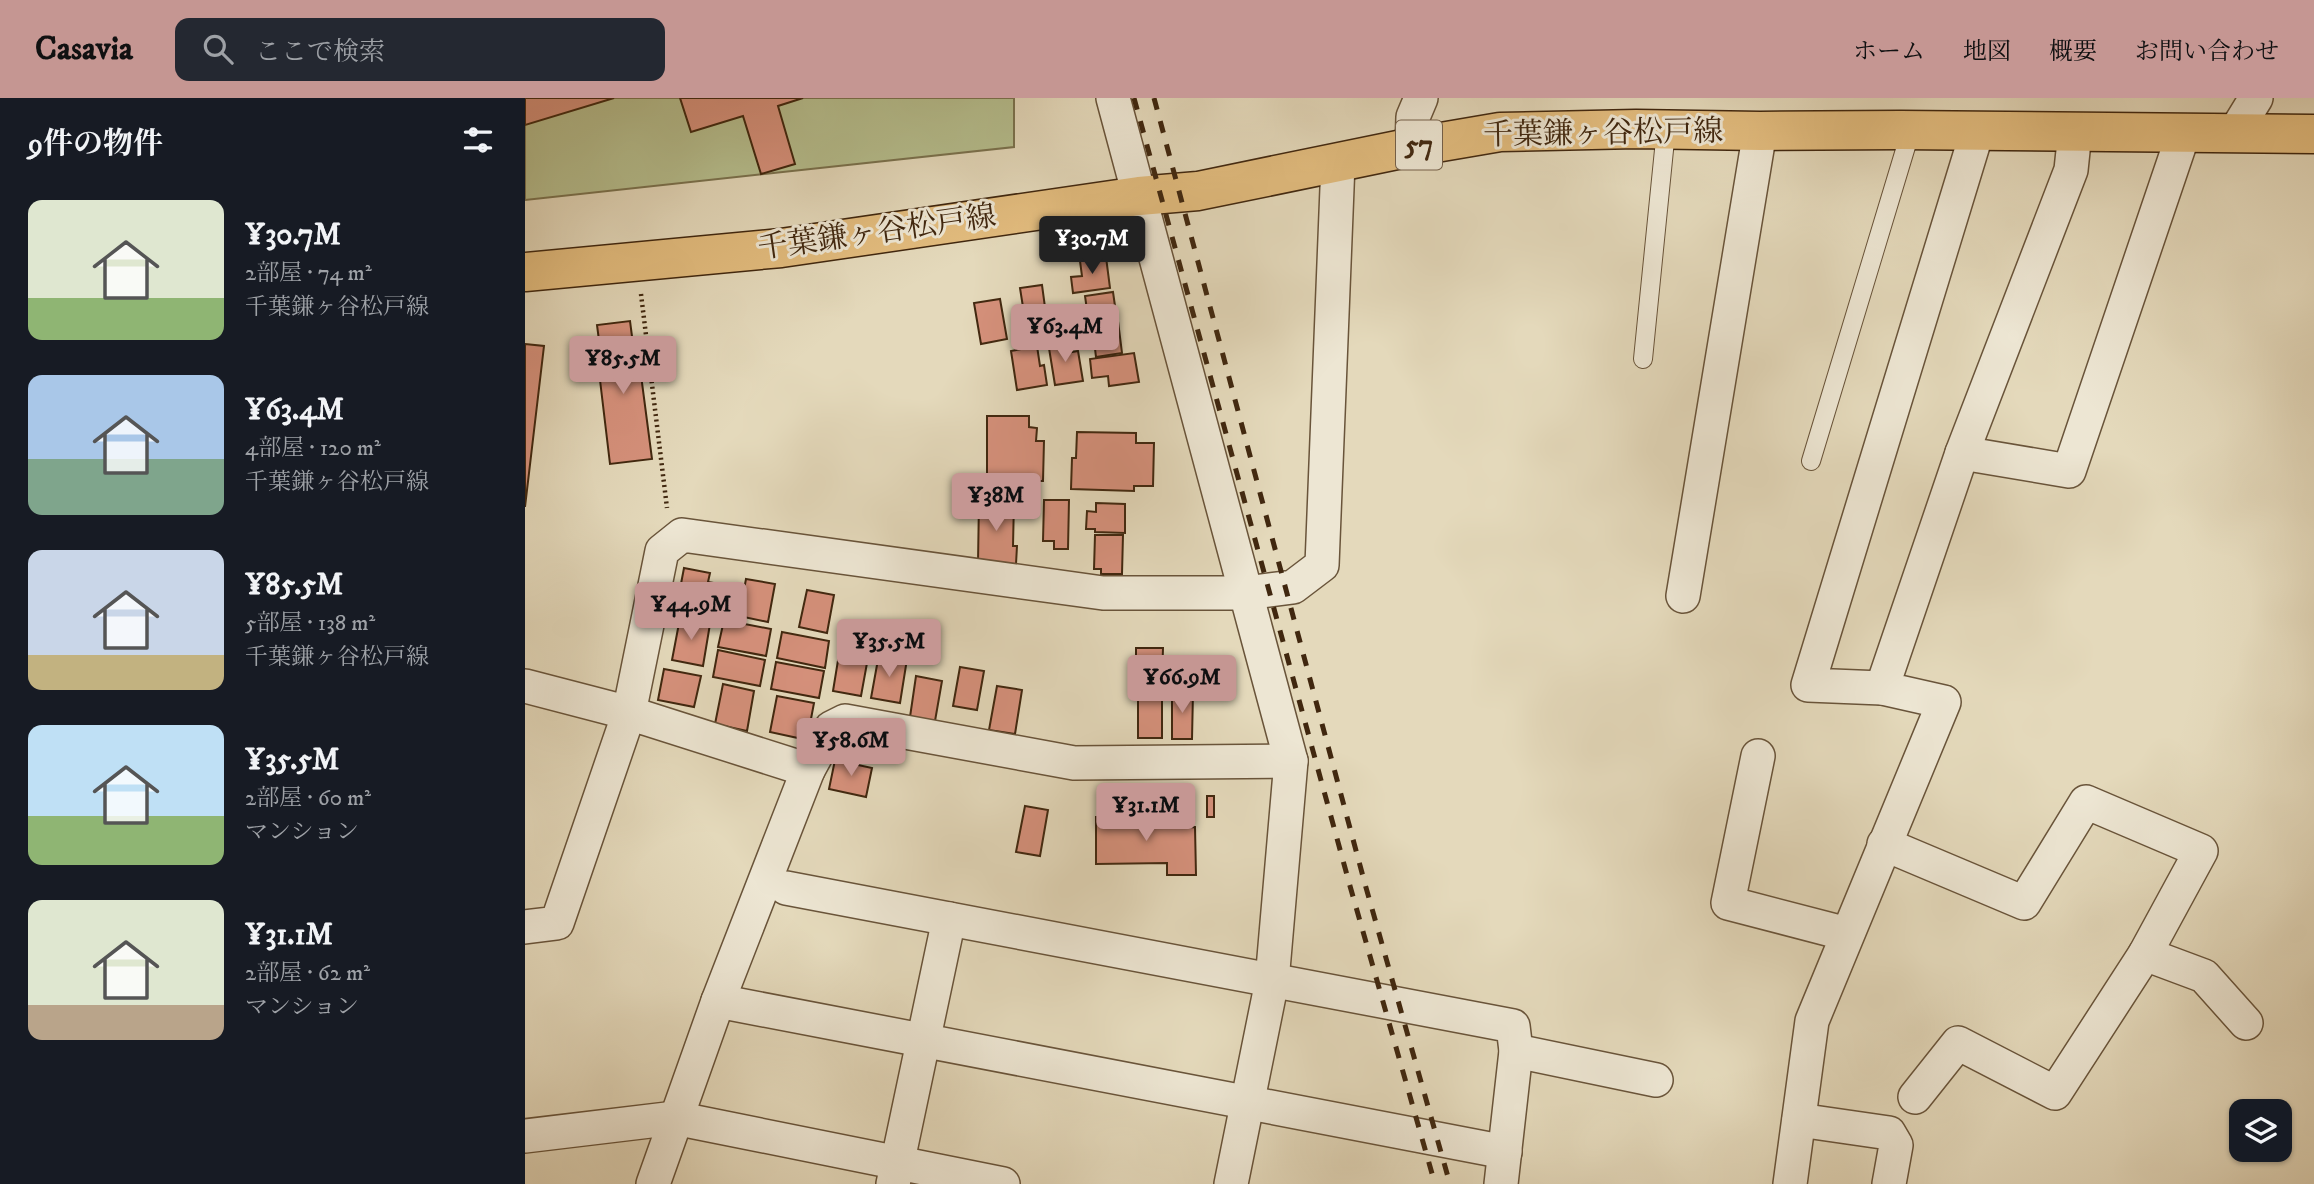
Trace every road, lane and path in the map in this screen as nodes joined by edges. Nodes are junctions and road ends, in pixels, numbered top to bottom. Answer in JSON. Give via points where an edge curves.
{"nodes":[{"id":1,"x":1112,"y":98,"type":"edge"},
{"id":2,"x":1421,"y":98,"type":"edge"},
{"id":3,"x":2256,"y":98,"type":"edge"},
{"id":4,"x":1666,"y":130,"type":"junction"},
{"id":5,"x":1911,"y":130,"type":"junction"},
{"id":6,"x":1760,"y":131,"type":"junction"},
{"id":7,"x":1977,"y":132,"type":"junction"},
{"id":8,"x":2075,"y":132,"type":"junction"},
{"id":9,"x":2184,"y":132,"type":"junction"},
{"id":10,"x":2234,"y":134,"type":"junction"},
{"id":11,"x":2314,"y":134,"type":"edge"},
{"id":12,"x":1412,"y":146,"type":"junction"},
{"id":13,"x":1338,"y":163,"type":"junction"},
{"id":14,"x":1139,"y":196,"type":"junction"},
{"id":15,"x":638,"y":263,"type":"junction"},
{"id":16,"x":525,"y":272,"type":"edge"},
{"id":17,"x":1643,"y":359,"type":"dead end"},
{"id":18,"x":1962,"y":453,"type":"junction"},
{"id":19,"x":1811,"y":461,"type":"dead end"},
{"id":20,"x":671,"y":544,"type":"junction"},
{"id":21,"x":1246,"y":593,"type":"junction"},
{"id":22,"x":1683,"y":596,"type":"dead end"},
{"id":23,"x":525,"y":686,"type":"edge"},
{"id":24,"x":1882,"y":688,"type":"junction"},
{"id":25,"x":629,"y":713,"type":"junction"},
{"id":26,"x":1758,"y":756,"type":"dead end"},
{"id":27,"x":1291,"y":761,"type":"junction"},
{"id":28,"x":809,"y":771,"type":"junction"},
{"id":29,"x":1884,"y":844,"type":"junction"},
{"id":30,"x":786,"y":888,"type":"dead end"},
{"id":31,"x":949,"y":919,"type":"junction"},
{"id":32,"x":525,"y":927,"type":"edge"},
{"id":33,"x":1847,"y":934,"type":"junction"},
{"id":34,"x":2145,"y":954,"type":"junction"},
{"id":35,"x":1272,"y":981,"type":"junction"},
{"id":36,"x":718,"y":1001,"type":"junction"},
{"id":37,"x":2246,"y":1023,"type":"dead end"},
{"id":38,"x":924,"y":1040,"type":"junction"},
{"id":39,"x":1515,"y":1051,"type":"junction"},
{"id":40,"x":1656,"y":1080,"type":"dead end"},
{"id":41,"x":1915,"y":1097,"type":"dead end"},
{"id":42,"x":1247,"y":1102,"type":"junction"},
{"id":43,"x":675,"y":1118,"type":"junction"},
{"id":44,"x":1799,"y":1120,"type":"junction"},
{"id":45,"x":525,"y":1136,"type":"edge"},
{"id":46,"x":1503,"y":1168,"type":"edge"},
{"id":47,"x":895,"y":1174,"type":"edge"},
{"id":48,"x":653,"y":1184,"type":"edge"},
{"id":49,"x":1003,"y":1184,"type":"edge"},
{"id":50,"x":1231,"y":1184,"type":"edge"},
{"id":51,"x":1790,"y":1184,"type":"edge"},
{"id":52,"x":1889,"y":1184,"type":"edge"}],
"edges":[{"from":1,"to":14,"type":"street"},
{"from":2,"to":12,"type":"street","via":[[1413,117]]},
{"from":3,"to":10,"type":"street"},
{"from":4,"to":6,"type":"main road","name":"千葉鎌ヶ谷松戸線","number":"57"},
{"from":4,"to":12,"type":"main road","name":"千葉鎌ヶ谷松戸線","number":"57","via":[[1500,132]]},
{"from":4,"to":17,"type":"lane"},
{"from":5,"to":6,"type":"main road","name":"千葉鎌ヶ谷松戸線","number":"57"},
{"from":5,"to":7,"type":"main road","name":"千葉鎌ヶ谷松戸線","number":"57"},
{"from":5,"to":19,"type":"lane"},
{"from":6,"to":22,"type":"street"},
{"from":7,"to":8,"type":"main road","name":"千葉鎌ヶ谷松戸線","number":"57"},
{"from":7,"to":24,"type":"street","via":[[1808,685]]},
{"from":8,"to":9,"type":"main road","name":"千葉鎌ヶ谷松戸線","number":"57"},
{"from":8,"to":18,"type":"street","via":[[2071,170]]},
{"from":9,"to":10,"type":"main road","name":"千葉鎌ヶ谷松戸線","number":"57"},
{"from":9,"to":18,"type":"street","via":[[2069,471]]},
{"from":10,"to":11,"type":"main road","name":"千葉鎌ヶ谷松戸線","number":"57"},
{"from":12,"to":13,"type":"main road","name":"千葉鎌ヶ谷松戸線","number":"57"},
{"from":13,"to":14,"type":"main road","name":"千葉鎌ヶ谷松戸線","number":"57","via":[[1198,191]]},
{"from":13,"to":21,"type":"street","via":[[1322,565],[1293,587]]},
{"from":14,"to":15,"type":"main road","name":"千葉鎌ヶ谷松戸線","number":"57","via":[[781,248]]},
{"from":14,"to":21,"type":"street"},
{"from":15,"to":16,"type":"main road","name":"千葉鎌ヶ谷松戸線","number":"57"},
{"from":15,"to":20,"type":"path"},
{"from":18,"to":24,"type":"street"},
{"from":20,"to":21,"type":"street","via":[[682,536],[1103,593]]},
{"from":20,"to":25,"type":"street","via":[[663,551]]},
{"from":21,"to":27,"type":"street"},
{"from":23,"to":25,"type":"street"},
{"from":24,"to":29,"type":"street","via":[[1944,702]]},
{"from":25,"to":28,"type":"street"},
{"from":25,"to":32,"type":"street","via":[[557,923]]},
{"from":26,"to":33,"type":"street","via":[[1728,903]]},
{"from":27,"to":28,"type":"street","via":[[1074,763],[845,721],[831,727]]},
{"from":27,"to":35,"type":"street"},
{"from":28,"to":36,"type":"street"},
{"from":29,"to":33,"type":"street"},
{"from":29,"to":34,"type":"street","via":[[2025,903],[2086,802],[2201,851]]},
{"from":30,"to":31,"type":"street"},
{"from":31,"to":35,"type":"street"},
{"from":31,"to":38,"type":"street"},
{"from":33,"to":44,"type":"street","via":[[1812,1021]]},
{"from":34,"to":37,"type":"street","via":[[2204,976]]},
{"from":34,"to":41,"type":"street","via":[[2055,1093],[1958,1044]]},
{"from":35,"to":39,"type":"street","via":[[1513,1026]]},
{"from":35,"to":42,"type":"street"},
{"from":36,"to":38,"type":"street"},
{"from":36,"to":43,"type":"street"},
{"from":38,"to":42,"type":"street"},
{"from":38,"to":47,"type":"street"},
{"from":39,"to":40,"type":"street"},
{"from":39,"to":46,"type":"street"},
{"from":42,"to":46,"type":"street"},
{"from":42,"to":50,"type":"street"},
{"from":43,"to":45,"type":"street"},
{"from":43,"to":47,"type":"street"},
{"from":43,"to":48,"type":"street"},
{"from":44,"to":51,"type":"street"},
{"from":44,"to":52,"type":"street","via":[[1889,1133],[1896,1145]]},
{"from":47,"to":49,"type":"street"}]}
